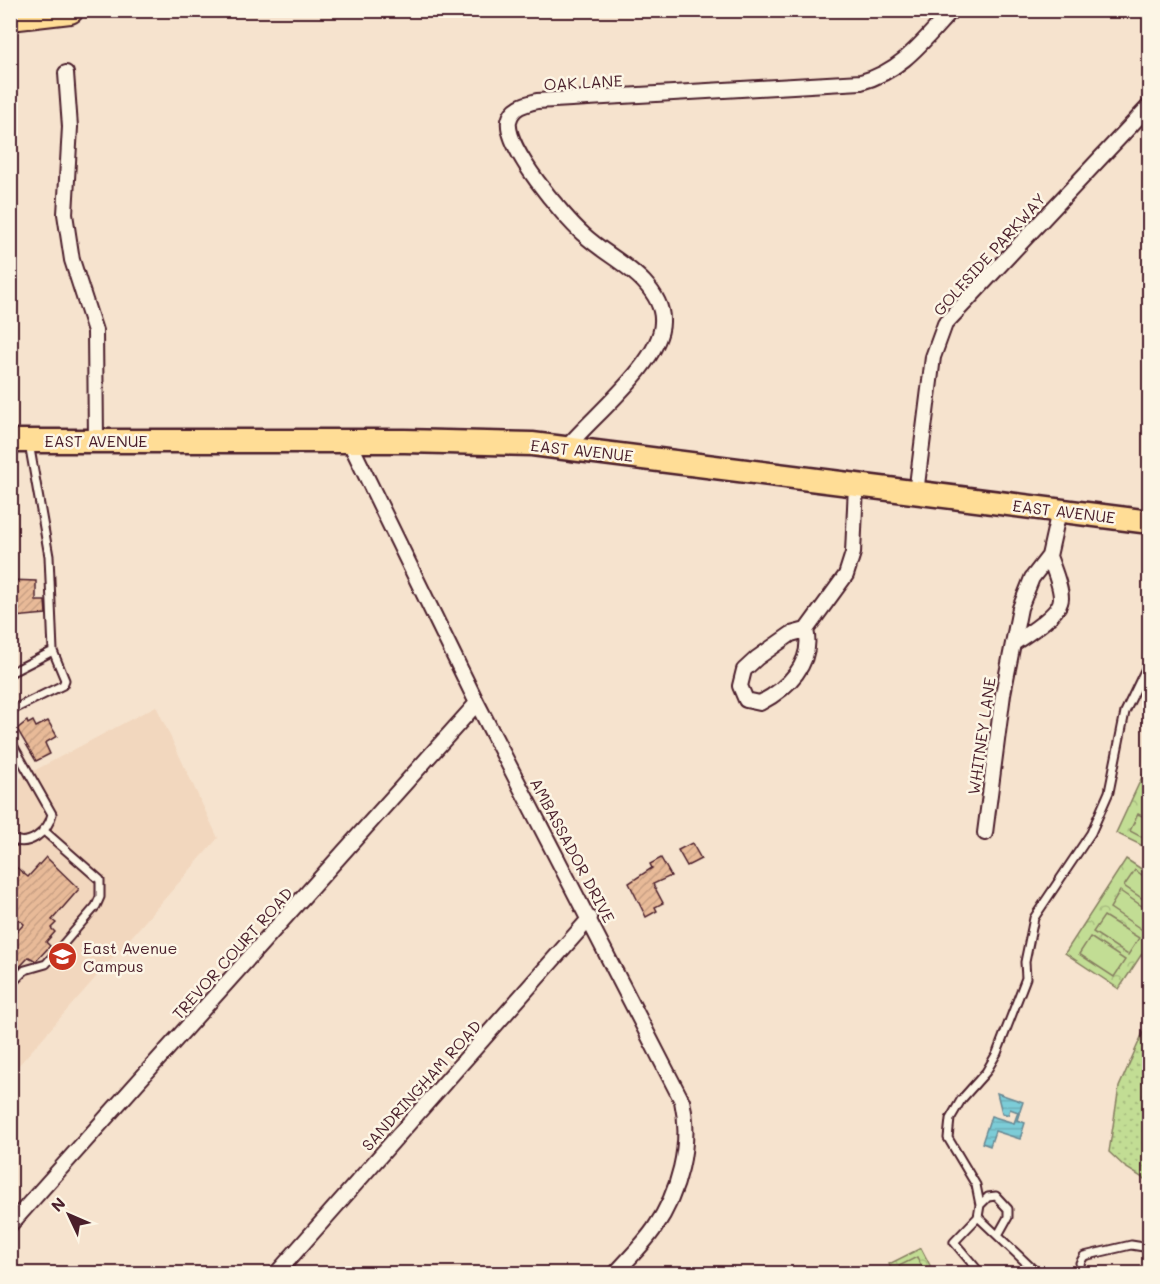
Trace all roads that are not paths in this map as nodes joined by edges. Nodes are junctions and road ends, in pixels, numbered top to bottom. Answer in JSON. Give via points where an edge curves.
{"nodes":[{"id":1,"x":70,"y":10,"type":"edge"},
{"id":2,"x":952,"y":10,"type":"edge"},
{"id":3,"x":10,"y":17,"type":"edge"},
{"id":4,"x":66,"y":73,"type":"dead end"},
{"id":5,"x":1149,"y":105,"type":"edge"},
{"id":6,"x":96,"y":440,"type":"junction"},
{"id":7,"x":19,"y":441,"type":"edge"},
{"id":8,"x":349,"y":441,"type":"junction"},
{"id":9,"x":567,"y":447,"type":"junction"},
{"id":10,"x":856,"y":485,"type":"junction"},
{"id":11,"x":916,"y":493,"type":"junction"},
{"id":12,"x":1059,"y":511,"type":"junction"},
{"id":13,"x":1149,"y":522,"type":"edge"},
{"id":14,"x":1049,"y":556,"type":"junction"},
{"id":15,"x":806,"y":630,"type":"junction"},
{"id":16,"x":1014,"y":643,"type":"junction"},
{"id":17,"x":53,"y":651,"type":"junction"},
{"id":18,"x":1149,"y":660,"type":"edge"},
{"id":19,"x":10,"y":673,"type":"edge"},
{"id":20,"x":477,"y":703,"type":"junction"},
{"id":21,"x":10,"y":711,"type":"edge"},
{"id":22,"x":10,"y":740,"type":"edge"},
{"id":23,"x":43,"y":830,"type":"junction"},
{"id":24,"x":985,"y":833,"type":"dead end"},
{"id":25,"x":10,"y":838,"type":"edge"},
{"id":26,"x":590,"y":918,"type":"junction"},
{"id":27,"x":10,"y":986,"type":"edge"},
{"id":28,"x":980,"y":1205,"type":"junction"},
{"id":29,"x":978,"y":1217,"type":"junction"},
{"id":30,"x":10,"y":1225,"type":"edge"},
{"id":31,"x":998,"y":1235,"type":"junction"},
{"id":32,"x":1149,"y":1248,"type":"edge"},
{"id":33,"x":276,"y":1274,"type":"edge"},
{"id":34,"x":615,"y":1274,"type":"edge"},
{"id":35,"x":981,"y":1274,"type":"edge"},
{"id":36,"x":1038,"y":1274,"type":"edge"},
{"id":37,"x":1081,"y":1274,"type":"edge"}],
"edges":[{"from":1,"to":3,"type":"highway"},
{"from":2,"to":9,"type":"street","name":"OAK LANE","via":[[902,63],[882,76],[861,82],[537,101],[513,112],[510,132],[531,172],[585,236],[644,282],[657,299],[662,316],[658,341],[644,365]]},
{"from":4,"to":6,"type":"street","via":[[70,127],[65,214],[72,260],[95,332]]},
{"from":5,"to":11,"type":"street","name":"GOLFSIDE PARKWAY","via":[[945,324],[933,357]]},
{"from":6,"to":7,"type":"main road","name":"EAST AVENUE"},
{"from":6,"to":8,"type":"main road","name":"EAST AVENUE"},
{"from":7,"to":17,"type":"lane","via":[[49,556]]},
{"from":8,"to":9,"type":"main road","name":"EAST AVENUE","via":[[495,442]]},
{"from":8,"to":20,"type":"street","name":"AMBASSADOR DRIVE"},
{"from":9,"to":10,"type":"main road","name":"EAST AVENUE"},
{"from":10,"to":11,"type":"main road","name":"EAST AVENUE"},
{"from":10,"to":15,"type":"street","via":[[851,564]]},
{"from":11,"to":12,"type":"main road","name":"EAST AVENUE"},
{"from":12,"to":13,"type":"main road","name":"EAST AVENUE"},
{"from":12,"to":14,"type":"street","name":"WHITNEY LANE"},
{"from":14,"to":16,"type":"street","name":"WHITNEY LANE","via":[[1025,593]]},
{"from":14,"to":16,"type":"street","via":[[1061,602]]},
{"from":15,"to":15,"type":"street","via":[[782,640],[744,670],[740,686],[746,700],[760,703],[792,682],[809,640]]},
{"from":16,"to":24,"type":"street","name":"WHITNEY LANE","via":[[1003,694]]},
{"from":17,"to":19,"type":"lane"},
{"from":17,"to":21,"type":"lane","via":[[65,680],[63,684]]},
{"from":18,"to":28,"type":"lane","via":[[1125,712],[1109,792],[1091,833],[1034,918],[1029,932],[1026,978],[997,1053],[950,1119],[948,1138],[976,1185]]},
{"from":20,"to":26,"type":"street","name":"AMBASSADOR DRIVE"},
{"from":20,"to":30,"type":"street","name":"TREVOR COURT ROAD"},
{"from":22,"to":23,"type":"lane","via":[[52,814]]},
{"from":23,"to":25,"type":"lane","via":[[29,842]]},
{"from":23,"to":27,"type":"lane","via":[[100,880],[100,897],[46,964],[25,970]]},
{"from":26,"to":33,"type":"street","name":"SANDRINGHAM ROAD"},
{"from":26,"to":34,"type":"street","name":"AMBASSADOR DRIVE","via":[[682,1101],[686,1133],[666,1210]]},
{"from":28,"to":29,"type":"lane"},
{"from":28,"to":31,"type":"lane","via":[[988,1197],[996,1196],[1008,1209]]},
{"from":29,"to":31,"type":"lane"},
{"from":29,"to":35,"type":"lane","via":[[954,1242]]},
{"from":31,"to":36,"type":"lane"},
{"from":32,"to":37,"type":"lane","via":[[1119,1247],[1084,1256]]}]}
